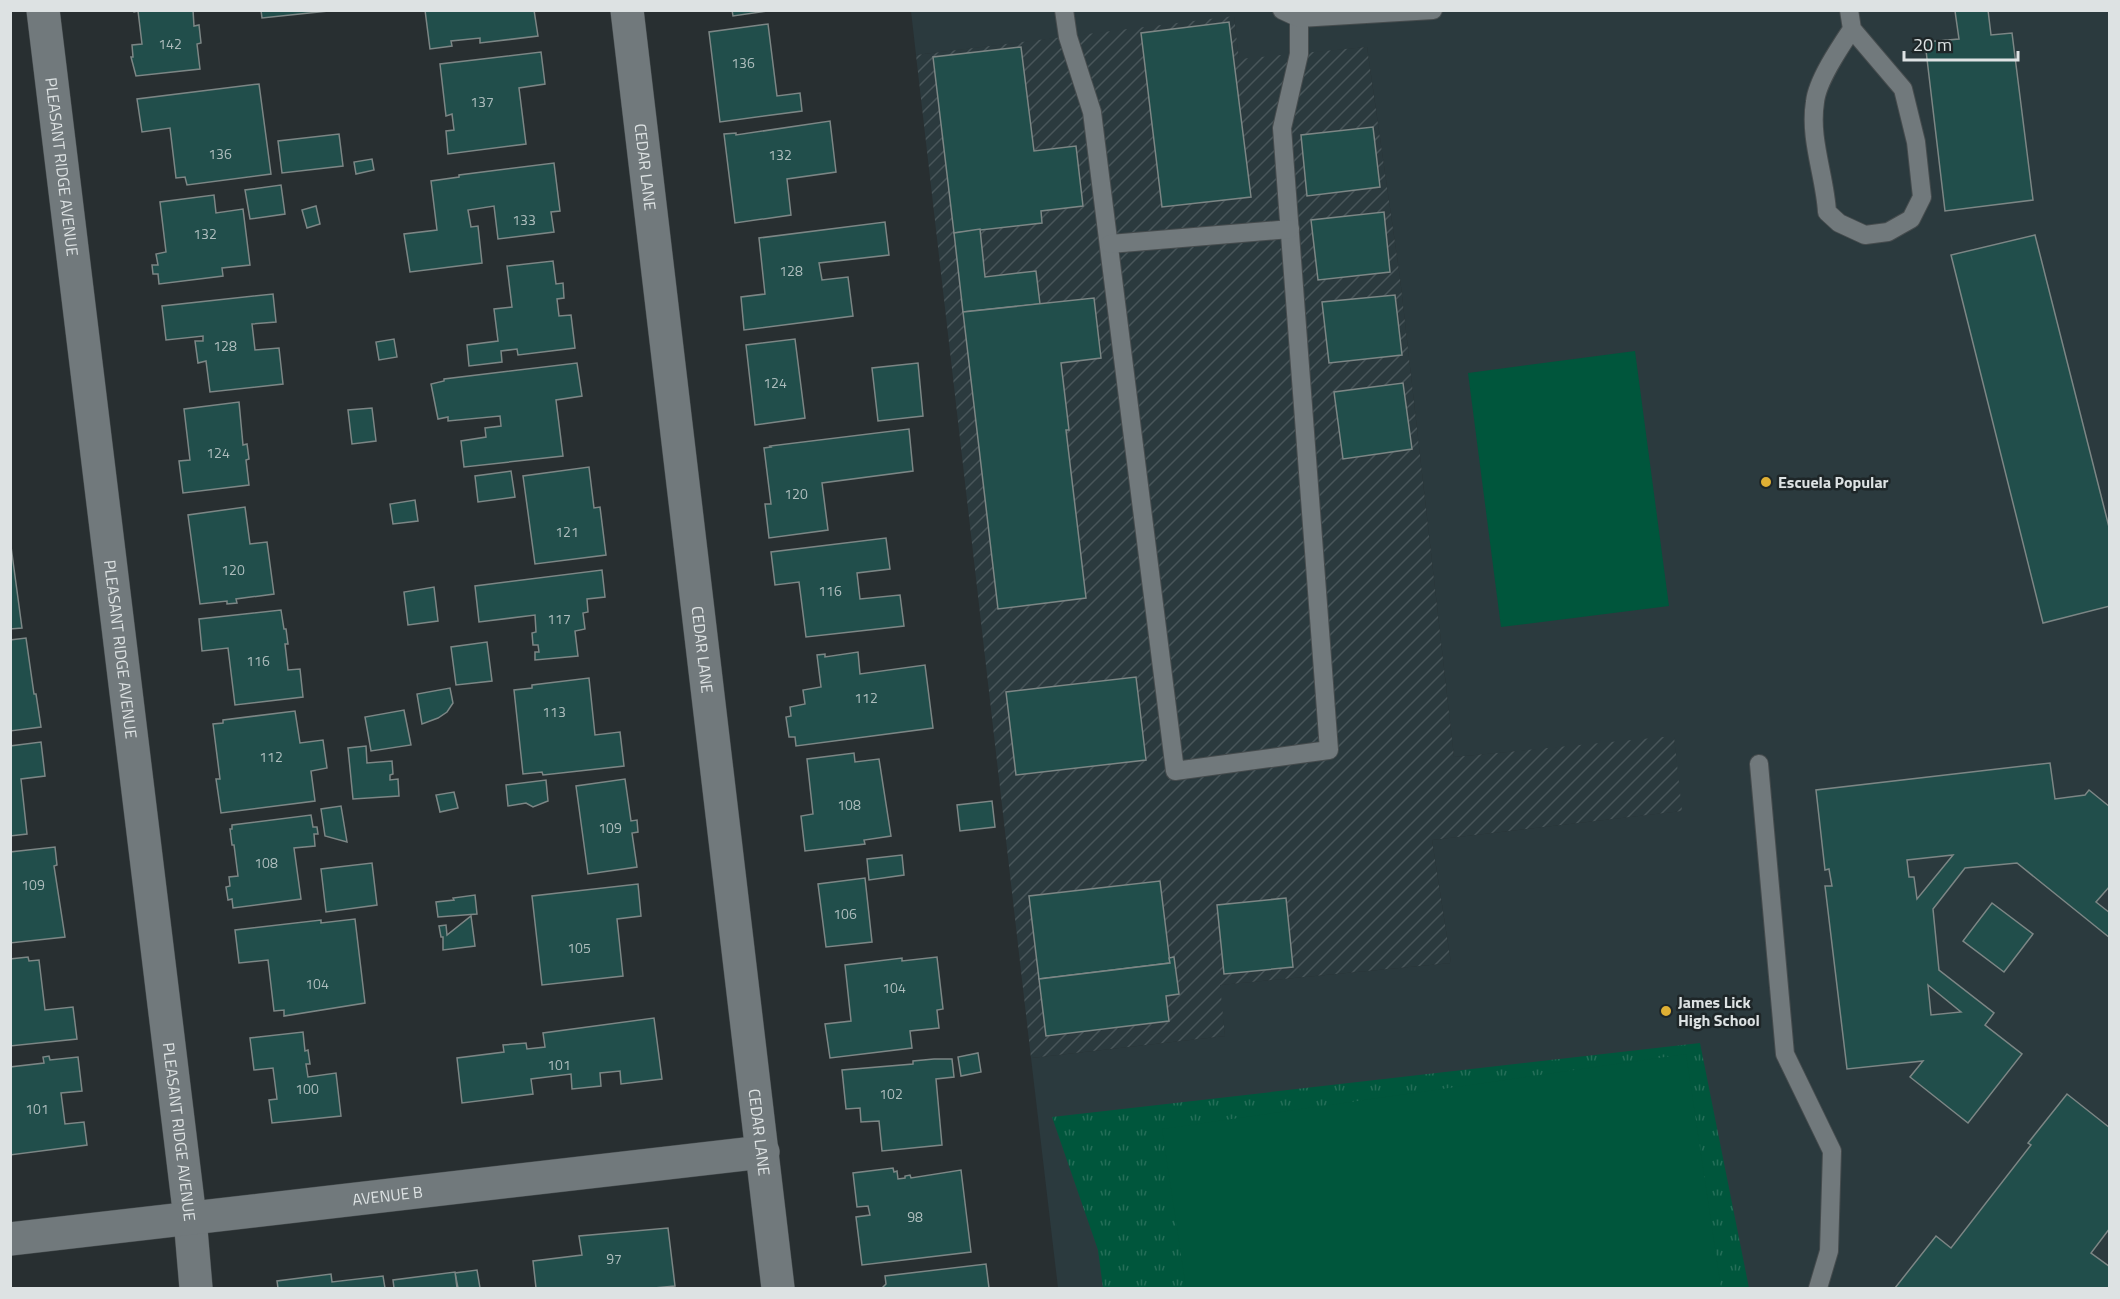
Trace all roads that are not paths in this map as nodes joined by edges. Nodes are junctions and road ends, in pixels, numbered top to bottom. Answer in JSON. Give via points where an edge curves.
{"nodes":[{"id":1,"x":43,"y":10,"type":"edge"},
{"id":2,"x":627,"y":10,"type":"edge"},
{"id":3,"x":1064,"y":10,"type":"edge"},
{"id":4,"x":1282,"y":10,"type":"edge"},
{"id":5,"x":1433,"y":10,"type":"edge"},
{"id":6,"x":1347,"y":13,"type":"edge"},
{"id":7,"x":1299,"y":18,"type":"junction"},
{"id":8,"x":1851,"y":20,"type":"edge"},
{"id":9,"x":1290,"y":229,"type":"junction"},
{"id":10,"x":1110,"y":244,"type":"junction"},
{"id":11,"x":1759,"y":764,"type":"dead end"},
{"id":12,"x":763,"y":1152,"type":"junction"},
{"id":13,"x":190,"y":1218,"type":"junction"},
{"id":14,"x":10,"y":1239,"type":"edge"},
{"id":15,"x":196,"y":1288,"type":"edge"},
{"id":16,"x":778,"y":1288,"type":"edge"},
{"id":17,"x":1818,"y":1288,"type":"edge"}],
"edges":[{"from":1,"to":13,"type":"street","name":"PLEASANT RIDGE AVENUE"},
{"from":2,"to":12,"type":"street","name":"CEDAR LANE"},
{"from":3,"to":10,"type":"lane","via":[[1068,37],[1092,112]]},
{"from":4,"to":7,"type":"lane"},
{"from":5,"to":6,"type":"lane"},
{"from":6,"to":7,"type":"lane"},
{"from":7,"to":9,"type":"lane","via":[[1299,54],[1282,128]]},
{"from":8,"to":8,"type":"lane","via":[[1815,100],[1814,128],[1827,212],[1865,236],[1888,232],[1911,219],[1922,196],[1916,142],[1903,89]]},
{"from":9,"to":10,"type":"lane"},
{"from":9,"to":10,"type":"lane","via":[[1329,750],[1175,771]]},
{"from":11,"to":17,"type":"lane","via":[[1785,1054],[1832,1150],[1829,1251]]},
{"from":12,"to":13,"type":"street","name":"AVENUE B"},
{"from":12,"to":16,"type":"street","name":"CEDAR LANE"},
{"from":13,"to":14,"type":"street","name":"AVENUE B"},
{"from":13,"to":15,"type":"street","name":"PLEASANT RIDGE AVENUE"}]}
